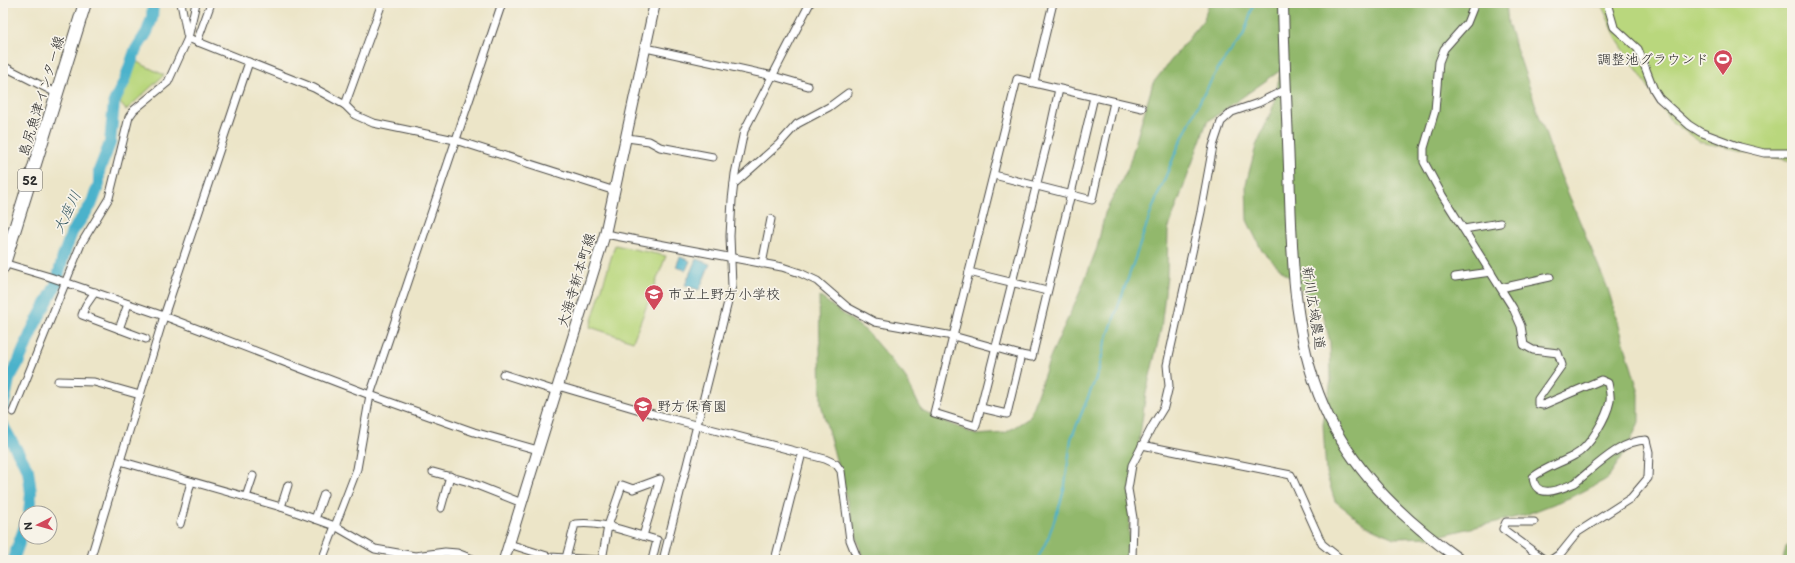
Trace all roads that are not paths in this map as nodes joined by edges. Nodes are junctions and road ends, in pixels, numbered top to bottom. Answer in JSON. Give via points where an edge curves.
{"nodes":[{"id":1,"x":85,"y":3,"type":"edge"},
{"id":2,"x":181,"y":3,"type":"edge"},
{"id":3,"x":196,"y":3,"type":"edge"},
{"id":4,"x":211,"y":3,"type":"edge"},
{"id":5,"x":382,"y":3,"type":"edge"},
{"id":6,"x":502,"y":3,"type":"edge"},
{"id":7,"x":655,"y":3,"type":"edge"},
{"id":8,"x":810,"y":3,"type":"edge"},
{"id":9,"x":1053,"y":3,"type":"edge"},
{"id":10,"x":1283,"y":3,"type":"edge"},
{"id":11,"x":1475,"y":3,"type":"edge"},
{"id":12,"x":1607,"y":3,"type":"edge"},
{"id":13,"x":188,"y":38,"type":"junction"},
{"id":14,"x":197,"y":42,"type":"junction"},
{"id":15,"x":646,"y":48,"type":"junction"},
{"id":16,"x":248,"y":62,"type":"junction"},
{"id":17,"x":3,"y":66,"type":"edge"},
{"id":18,"x":773,"y":76,"type":"junction"},
{"id":19,"x":1034,"y":82,"type":"junction"},
{"id":20,"x":808,"y":86,"type":"dead end"},
{"id":21,"x":1059,"y":89,"type":"junction"},
{"id":22,"x":1285,"y":90,"type":"junction"},
{"id":23,"x":848,"y":93,"type":"dead end"},
{"id":24,"x":58,"y":94,"type":"junction"},
{"id":25,"x":1094,"y":97,"type":"junction"},
{"id":26,"x":1114,"y":102,"type":"junction"},
{"id":27,"x":345,"y":105,"type":"junction"},
{"id":28,"x":1142,"y":108,"type":"dead end"},
{"id":29,"x":627,"y":138,"type":"junction"},
{"id":30,"x":455,"y":140,"type":"junction"},
{"id":31,"x":1792,"y":153,"type":"edge"},
{"id":32,"x":713,"y":157,"type":"dead end"},
{"id":33,"x":994,"y":175,"type":"junction"},
{"id":34,"x":734,"y":184,"type":"junction"},
{"id":35,"x":1036,"y":184,"type":"junction"},
{"id":36,"x":615,"y":191,"type":"junction"},
{"id":37,"x":1071,"y":194,"type":"junction"},
{"id":38,"x":771,"y":219,"type":"dead end"},
{"id":39,"x":1500,"y":223,"type":"dead end"},
{"id":40,"x":1464,"y":229,"type":"junction"},
{"id":41,"x":605,"y":234,"type":"junction"},
{"id":42,"x":732,"y":259,"type":"junction"},
{"id":43,"x":762,"y":264,"type":"junction"},
{"id":44,"x":3,"y":265,"type":"edge"},
{"id":45,"x":969,"y":272,"type":"junction"},
{"id":46,"x":1491,"y":272,"type":"junction"},
{"id":47,"x":1455,"y":277,"type":"dead end"},
{"id":48,"x":1550,"y":277,"type":"dead end"},
{"id":49,"x":66,"y":282,"type":"junction"},
{"id":50,"x":1012,"y":283,"type":"junction"},
{"id":51,"x":1501,"y":288,"type":"junction"},
{"id":52,"x":1047,"y":291,"type":"junction"},
{"id":53,"x":95,"y":292,"type":"junction"},
{"id":54,"x":128,"y":304,"type":"junction"},
{"id":55,"x":164,"y":316,"type":"junction"},
{"id":56,"x":119,"y":329,"type":"junction"},
{"id":57,"x":953,"y":336,"type":"junction"},
{"id":58,"x":146,"y":339,"type":"dead end"},
{"id":59,"x":996,"y":347,"type":"junction"},
{"id":60,"x":1021,"y":355,"type":"junction"},
{"id":61,"x":503,"y":374,"type":"dead end"},
{"id":62,"x":58,"y":382,"type":"dead end"},
{"id":63,"x":557,"y":388,"type":"junction"},
{"id":64,"x":140,"y":395,"type":"junction"},
{"id":65,"x":370,"y":395,"type":"junction"},
{"id":66,"x":981,"y":408,"type":"junction"},
{"id":67,"x":13,"y":412,"type":"dead end"},
{"id":68,"x":697,"y":425,"type":"junction"},
{"id":69,"x":1142,"y":445,"type":"junction"},
{"id":70,"x":538,"y":450,"type":"junction"},
{"id":71,"x":802,"y":453,"type":"junction"},
{"id":72,"x":120,"y":461,"type":"junction"},
{"id":73,"x":433,"y":472,"type":"dead end"},
{"id":74,"x":252,"y":476,"type":"dead end"},
{"id":75,"x":450,"y":476,"type":"junction"},
{"id":76,"x":191,"y":482,"type":"junction"},
{"id":77,"x":288,"y":485,"type":"dead end"},
{"id":78,"x":324,"y":494,"type":"dead end"},
{"id":79,"x":246,"y":497,"type":"junction"},
{"id":80,"x":522,"y":503,"type":"junction"},
{"id":81,"x":281,"y":507,"type":"junction"},
{"id":82,"x":441,"y":508,"type":"dead end"},
{"id":83,"x":315,"y":519,"type":"junction"},
{"id":84,"x":1534,"y":522,"type":"dead end"},
{"id":85,"x":180,"y":524,"type":"dead end"},
{"id":86,"x":335,"y":526,"type":"junction"},
{"id":87,"x":608,"y":526,"type":"junction"},
{"id":88,"x":643,"y":536,"type":"junction"},
{"id":89,"x":509,"y":544,"type":"junction"},
{"id":90,"x":566,"y":558,"type":"junction"},
{"id":91,"x":90,"y":560,"type":"edge"},
{"id":92,"x":322,"y":560,"type":"edge"},
{"id":93,"x":475,"y":560,"type":"edge"},
{"id":94,"x":504,"y":560,"type":"edge"},
{"id":95,"x":601,"y":560,"type":"edge"},
{"id":96,"x":652,"y":560,"type":"edge"},
{"id":97,"x":663,"y":560,"type":"edge"},
{"id":98,"x":775,"y":560,"type":"edge"},
{"id":99,"x":858,"y":560,"type":"edge"},
{"id":100,"x":1132,"y":560,"type":"edge"},
{"id":101,"x":1342,"y":560,"type":"edge"},
{"id":102,"x":1460,"y":560,"type":"edge"},
{"id":103,"x":1545,"y":560,"type":"edge"},
{"id":104,"x":1551,"y":560,"type":"edge"}],
"edges":[{"from":1,"to":24,"type":"main road","name":"島尻魚津インター線","number":"52"},
{"from":2,"to":13,"type":"street"},
{"from":3,"to":13,"type":"street"},
{"from":4,"to":14,"type":"street"},
{"from":5,"to":27,"type":"street"},
{"from":6,"to":30,"type":"street"},
{"from":7,"to":15,"type":"street","name":"大海寺新本町線"},
{"from":8,"to":18,"type":"street"},
{"from":9,"to":19,"type":"street"},
{"from":10,"to":22,"type":"street","name":"新川広域農道"},
{"from":11,"to":40,"type":"street","via":[[1467,23],[1444,49],[1439,62],[1435,111],[1424,148],[1424,162]]},
{"from":12,"to":31,"type":"street","via":[[1614,27],[1638,49],[1659,98],[1689,125],[1700,132],[1764,153]]},
{"from":13,"to":14,"type":"street"},
{"from":13,"to":49,"type":"street","via":[[168,82],[129,117],[109,198],[81,244]]},
{"from":14,"to":16,"type":"street"},
{"from":15,"to":18,"type":"street"},
{"from":15,"to":29,"type":"street","name":"大海寺新本町線"},
{"from":16,"to":27,"type":"street","via":[[314,88]]},
{"from":16,"to":55,"type":"street"},
{"from":17,"to":24,"type":"street"},
{"from":18,"to":20,"type":"street"},
{"from":18,"to":34,"type":"street","via":[[744,131]]},
{"from":19,"to":21,"type":"street"},
{"from":19,"to":33,"type":"street","via":[[1017,79]]},
{"from":21,"to":25,"type":"street"},
{"from":21,"to":35,"type":"street"},
{"from":22,"to":69,"type":"street","via":[[1232,112],[1221,122],[1213,146],[1167,365],[1169,386],[1164,407]]},
{"from":22,"to":102,"type":"street","name":"新川広域農道","via":[[1294,286],[1310,369],[1317,390],[1330,419],[1353,458],[1391,504],[1423,533]]},
{"from":23,"to":34,"type":"street","via":[[797,124]]},
{"from":24,"to":44,"type":"main road","name":"島尻魚津インター線","number":"52"},
{"from":25,"to":26,"type":"street"},
{"from":25,"to":37,"type":"street"},
{"from":26,"to":28,"type":"street"},
{"from":26,"to":37,"type":"street","via":[[1092,200]]},
{"from":27,"to":30,"type":"street","via":[[355,115],[373,123]]},
{"from":29,"to":32,"type":"street"},
{"from":29,"to":36,"type":"street","name":"大海寺新本町線"},
{"from":30,"to":36,"type":"street"},
{"from":30,"to":65,"type":"street"},
{"from":33,"to":35,"type":"street"},
{"from":33,"to":45,"type":"street"},
{"from":34,"to":42,"type":"street","via":[[730,236]]},
{"from":35,"to":37,"type":"street"},
{"from":35,"to":50,"type":"street"},
{"from":36,"to":41,"type":"street","name":"大海寺新本町線"},
{"from":37,"to":52,"type":"street"},
{"from":38,"to":43,"type":"street"},
{"from":39,"to":40,"type":"street"},
{"from":40,"to":46,"type":"street"},
{"from":41,"to":42,"type":"street"},
{"from":41,"to":63,"type":"street","name":"大海寺新本町線"},
{"from":42,"to":43,"type":"street"},
{"from":42,"to":68,"type":"street","via":[[732,286]]},
{"from":43,"to":57,"type":"street","via":[[800,273],[817,281],[847,307],[875,322]]},
{"from":44,"to":49,"type":"street"},
{"from":45,"to":50,"type":"street"},
{"from":45,"to":57,"type":"street"},
{"from":46,"to":47,"type":"street"},
{"from":46,"to":51,"type":"street"},
{"from":48,"to":51,"type":"street"},
{"from":49,"to":53,"type":"street"},
{"from":49,"to":67,"type":"street"},
{"from":50,"to":52,"type":"street"},
{"from":50,"to":59,"type":"street"},
{"from":51,"to":104,"type":"street","via":[[1521,326],[1524,345],[1533,350],[1558,353],[1562,362],[1538,399],[1538,404],[1549,403],[1601,380],[1608,382],[1610,401],[1588,444],[1575,455],[1540,471],[1533,477],[1538,489],[1544,492],[1553,491],[1575,483],[1625,445],[1638,440],[1646,440],[1649,452],[1648,478],[1631,498],[1578,532],[1561,553]]},
{"from":52,"to":60,"type":"street","via":[[1032,357]]},
{"from":53,"to":54,"type":"street"},
{"from":53,"to":56,"type":"street","via":[[82,315]]},
{"from":54,"to":55,"type":"street"},
{"from":54,"to":56,"type":"street"},
{"from":55,"to":64,"type":"street"},
{"from":55,"to":65,"type":"street"},
{"from":56,"to":58,"type":"street"},
{"from":57,"to":59,"type":"street"},
{"from":57,"to":66,"type":"street","via":[[934,413],[976,426]]},
{"from":59,"to":60,"type":"street"},
{"from":59,"to":66,"type":"street"},
{"from":60,"to":66,"type":"street","via":[[1007,414]]},
{"from":61,"to":63,"type":"street"},
{"from":62,"to":64,"type":"street","via":[[94,382]]},
{"from":63,"to":68,"type":"street"},
{"from":63,"to":70,"type":"street","name":"大海寺新本町線"},
{"from":64,"to":72,"type":"street"},
{"from":65,"to":70,"type":"street","via":[[474,432]]},
{"from":65,"to":86,"type":"street","via":[[357,469]]},
{"from":68,"to":71,"type":"street"},
{"from":68,"to":97,"type":"street"},
{"from":69,"to":100,"type":"street","via":[[1132,465],[1128,489],[1133,518]]},
{"from":69,"to":101,"type":"street","via":[[1291,475],[1322,544]]},
{"from":70,"to":80,"type":"street","name":"大海寺新本町線"},
{"from":71,"to":98,"type":"street"},
{"from":71,"to":99,"type":"street","via":[[836,464],[841,471],[850,540]]},
{"from":72,"to":76,"type":"street"},
{"from":72,"to":91,"type":"street"},
{"from":73,"to":75,"type":"street"},
{"from":74,"to":79,"type":"street"},
{"from":75,"to":80,"type":"street"},
{"from":75,"to":82,"type":"street"},
{"from":76,"to":79,"type":"street"},
{"from":76,"to":85,"type":"street"},
{"from":77,"to":81,"type":"street"},
{"from":78,"to":83,"type":"street"},
{"from":79,"to":81,"type":"street"},
{"from":80,"to":89,"type":"street","name":"大海寺新本町線"},
{"from":81,"to":83,"type":"street"},
{"from":83,"to":86,"type":"street"},
{"from":84,"to":103,"type":"street","via":[[1506,522],[1503,530]]},
{"from":86,"to":92,"type":"street"},
{"from":86,"to":93,"type":"street","via":[[375,550],[415,556],[457,553]]},
{"from":87,"to":88,"type":"street"},
{"from":87,"to":88,"type":"street","via":[[622,486],[634,488],[660,479]]},
{"from":87,"to":90,"type":"street","via":[[588,522],[576,524]]},
{"from":87,"to":95,"type":"street"},
{"from":88,"to":96,"type":"street","via":[[657,540]]},
{"from":89,"to":90,"type":"street","via":[[550,557]]},
{"from":89,"to":94,"type":"street","name":"大海寺新本町線"},
{"from":90,"to":95,"type":"street"}]}
